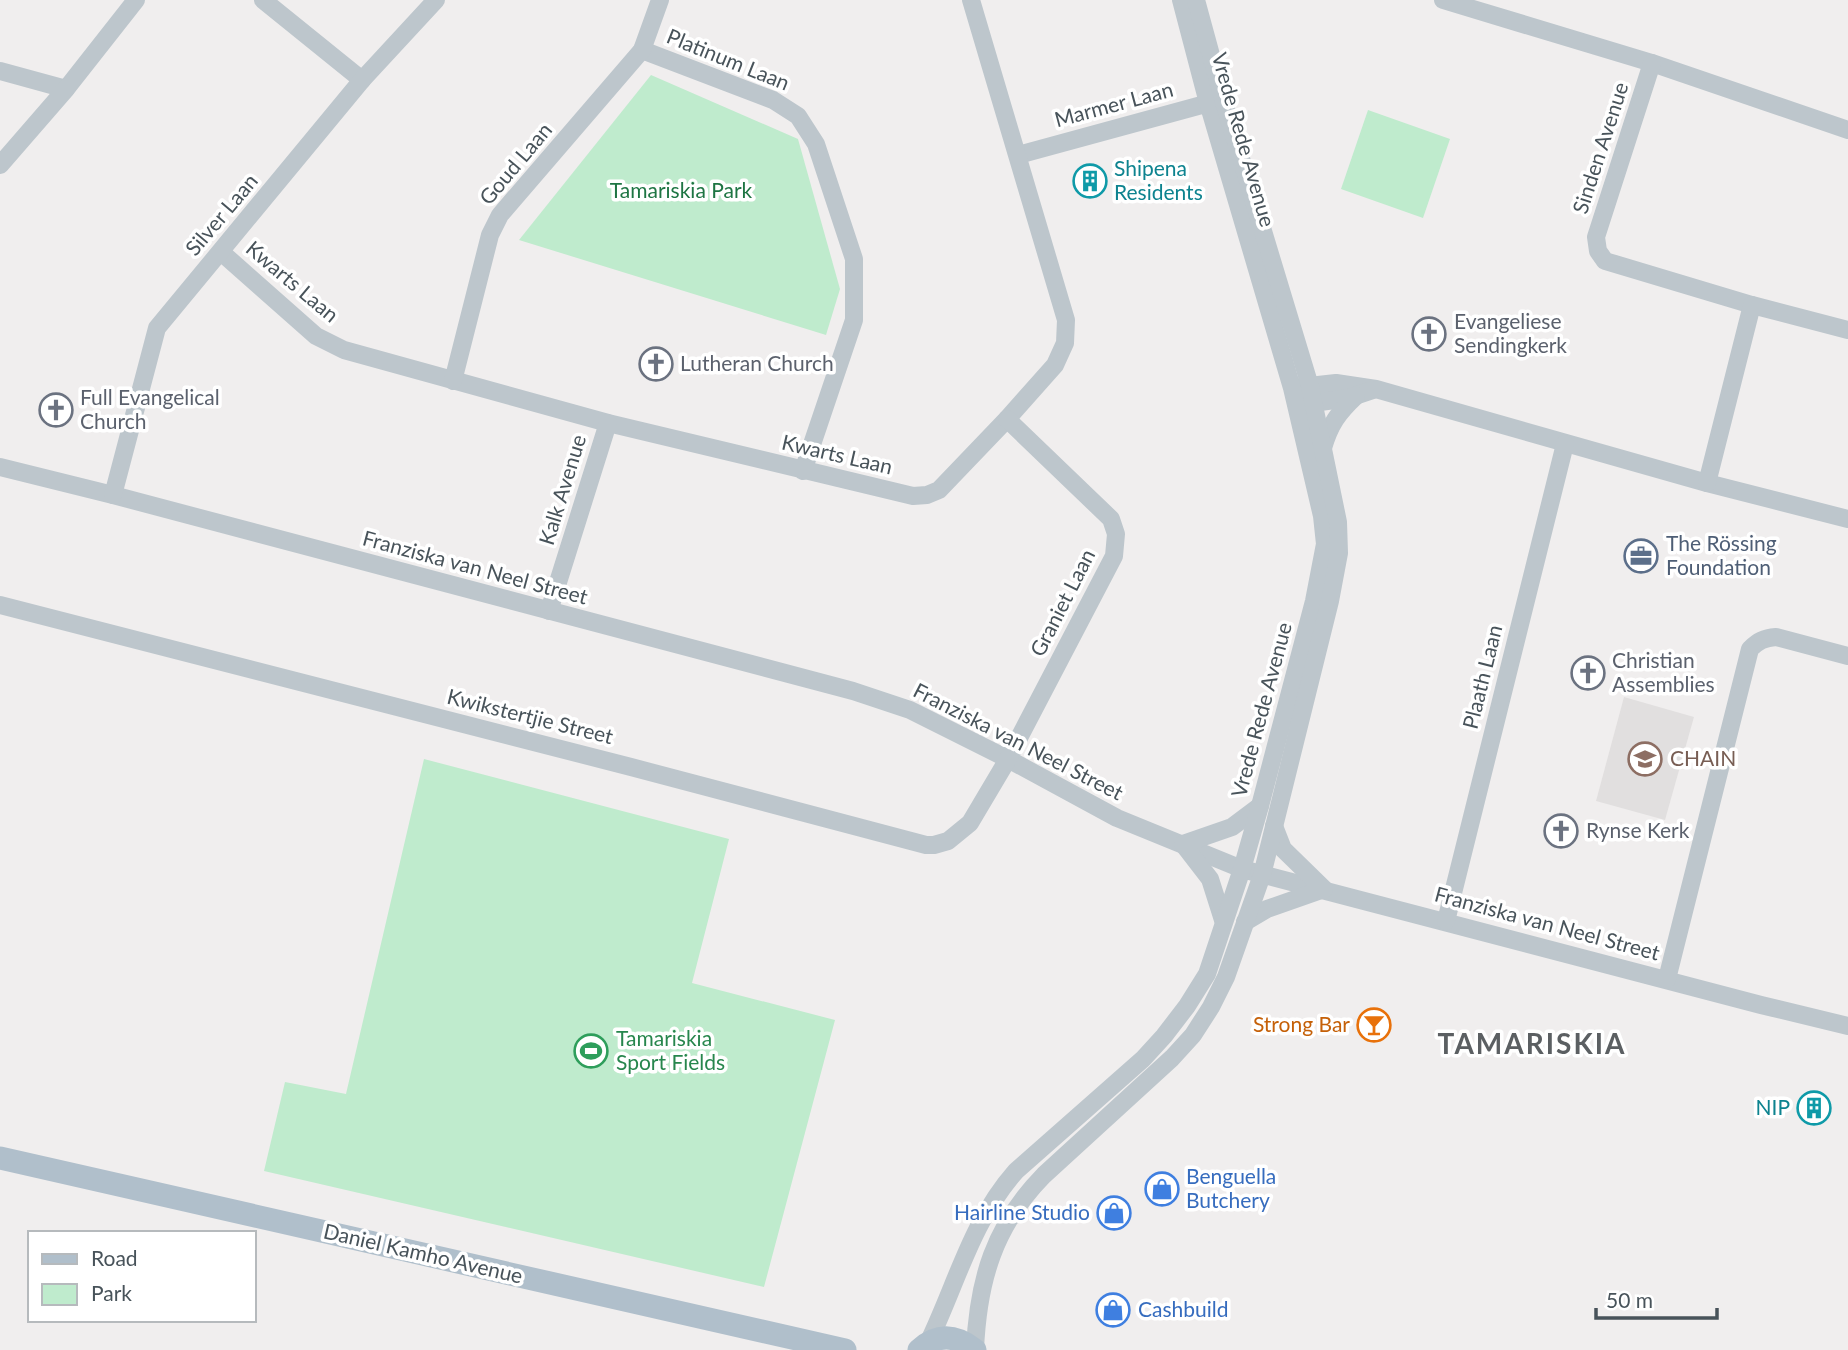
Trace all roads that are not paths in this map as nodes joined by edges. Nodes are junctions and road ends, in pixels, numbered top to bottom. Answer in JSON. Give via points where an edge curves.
{"nodes":[{"id":1,"x":136,"y":0,"type":"edge"},
{"id":2,"x":263,"y":0,"type":"edge"},
{"id":3,"x":436,"y":0,"type":"edge"},
{"id":4,"x":660,"y":0,"type":"edge"},
{"id":5,"x":971,"y":0,"type":"edge"},
{"id":6,"x":1181,"y":0,"type":"edge"},
{"id":7,"x":1195,"y":0,"type":"edge"},
{"id":8,"x":1443,"y":0,"type":"edge"},
{"id":9,"x":642,"y":50,"type":"junction"},
{"id":10,"x":1652,"y":62,"type":"junction"},
{"id":11,"x":0,"y":71,"type":"edge"},
{"id":12,"x":362,"y":80,"type":"junction"},
{"id":13,"x":66,"y":89,"type":"junction"},
{"id":14,"x":1215,"y":101,"type":"junction"},
{"id":15,"x":1848,"y":130,"type":"edge"},
{"id":16,"x":1018,"y":155,"type":"junction"},
{"id":17,"x":0,"y":165,"type":"edge"},
{"id":18,"x":221,"y":252,"type":"junction"},
{"id":19,"x":1752,"y":305,"type":"junction"},
{"id":20,"x":1848,"y":330,"type":"edge"},
{"id":21,"x":453,"y":381,"type":"junction"},
{"id":22,"x":1376,"y":389,"type":"junction"},
{"id":23,"x":1356,"y":396,"type":"junction"},
{"id":24,"x":1303,"y":397,"type":"junction"},
{"id":25,"x":1007,"y":419,"type":"junction"},
{"id":26,"x":608,"y":423,"type":"junction"},
{"id":27,"x":1565,"y":444,"type":"junction"},
{"id":28,"x":1322,"y":449,"type":"junction"},
{"id":29,"x":0,"y":467,"type":"edge"},
{"id":30,"x":803,"y":471,"type":"junction"},
{"id":31,"x":1707,"y":483,"type":"junction"},
{"id":32,"x":113,"y":495,"type":"junction"},
{"id":33,"x":1848,"y":519,"type":"edge"},
{"id":34,"x":0,"y":605,"type":"edge"},
{"id":35,"x":549,"y":611,"type":"junction"},
{"id":36,"x":1848,"y":656,"type":"edge"},
{"id":37,"x":1009,"y":759,"type":"junction"},
{"id":38,"x":1260,"y":806,"type":"junction"},
{"id":39,"x":1274,"y":826,"type":"junction"},
{"id":40,"x":1183,"y":844,"type":"junction"},
{"id":41,"x":1242,"y":869,"type":"junction"},
{"id":42,"x":1262,"y":875,"type":"junction"},
{"id":43,"x":1324,"y":889,"type":"junction"},
{"id":44,"x":1223,"y":921,"type":"junction"},
{"id":45,"x":1245,"y":922,"type":"junction"},
{"id":46,"x":1446,"y":922,"type":"junction"},
{"id":47,"x":1667,"y":979,"type":"junction"},
{"id":48,"x":1848,"y":1026,"type":"edge"},
{"id":49,"x":0,"y":1158,"type":"edge"},
{"id":50,"x":923,"y":1346,"type":"edge"},
{"id":51,"x":845,"y":1350,"type":"edge"},
{"id":52,"x":975,"y":1350,"type":"edge"}],
"edges":[{"from":1,"to":13,"type":"street"},
{"from":2,"to":12,"type":"street"},
{"from":3,"to":12,"type":"street","name":"Silver Laan"},
{"from":4,"to":9,"type":"street","name":"Goud Laan"},
{"from":5,"to":16,"type":"street","name":"Kwarts Laan"},
{"from":6,"to":14,"type":"street","name":"Vrede Rede Avenue"},
{"from":7,"to":14,"type":"street","name":"Vrede Rede Avenue"},
{"from":8,"to":10,"type":"street","name":"Sinden Avenue"},
{"from":9,"to":21,"type":"street","name":"Goud Laan","via":[[500,215],[490,235]]},
{"from":9,"to":30,"type":"street","name":"Platinum Laan","via":[[773,100],[798,116],[816,144],[854,259],[854,320]]},
{"from":10,"to":15,"type":"street","name":"Sinden Avenue"},
{"from":10,"to":19,"type":"street","name":"Sinden Avenue","via":[[1596,237],[1598,251],[1605,261]]},
{"from":11,"to":13,"type":"street"},
{"from":12,"to":18,"type":"street","name":"Silver Laan"},
{"from":13,"to":17,"type":"street"},
{"from":14,"to":16,"type":"street","name":"Marmer Laan"},
{"from":14,"to":24,"type":"street","name":"Vrede Rede Avenue"},
{"from":16,"to":25,"type":"street","name":"Kwarts Laan","via":[[1066,320],[1065,344],[1055,365]]},
{"from":18,"to":21,"type":"street","name":"Kwarts Laan","via":[[316,336],[344,350]]},
{"from":18,"to":32,"type":"street","name":"Silver Laan","via":[[156,328]]},
{"from":19,"to":20,"type":"street","name":"Sinden Avenue"},
{"from":19,"to":31,"type":"street"},
{"from":21,"to":26,"type":"street","name":"Kwarts Laan"},
{"from":22,"to":23,"type":"street"},
{"from":22,"to":24,"type":"street","via":[[1336,383]]},
{"from":22,"to":27,"type":"street"},
{"from":23,"to":24,"type":"street"},
{"from":23,"to":28,"type":"street","via":[[1335,417]]},
{"from":24,"to":28,"type":"street","name":"Vrede Rede Avenue"},
{"from":24,"to":38,"type":"street","name":"Vrede Rede Avenue","via":[[1325,544]]},
{"from":25,"to":30,"type":"street","name":"Kwarts Laan","via":[[939,490],[927,495],[913,496]]},
{"from":25,"to":37,"type":"street","name":"Graniet Laan","via":[[1111,519],[1116,534],[1114,556]]},
{"from":26,"to":30,"type":"street","name":"Kwarts Laan"},
{"from":26,"to":35,"type":"street","name":"Kalk Avenue"},
{"from":27,"to":31,"type":"street"},
{"from":27,"to":46,"type":"street","name":"Plaath Laan"},
{"from":28,"to":39,"type":"street","name":"Vrede Rede Avenue","via":[[1338,522],[1339,553]]},
{"from":29,"to":32,"type":"street","name":"Franziska van Neel Street"},
{"from":31,"to":33,"type":"street"},
{"from":32,"to":35,"type":"street","name":"Franziska van Neel Street"},
{"from":34,"to":37,"type":"street","name":"Kwikstertjie Street","via":[[926,845],[948,841],[970,823]]},
{"from":35,"to":37,"type":"street","name":"Franziska van Neel Street","via":[[910,709]]},
{"from":36,"to":47,"type":"street","via":[[1776,637],[1750,649]]},
{"from":37,"to":40,"type":"street","name":"Franziska van Neel Street","via":[[1116,818]]},
{"from":38,"to":40,"type":"street","via":[[1232,827]]},
{"from":38,"to":41,"type":"street","name":"Vrede Rede Avenue"},
{"from":39,"to":42,"type":"street","name":"Vrede Rede Avenue"},
{"from":39,"to":43,"type":"street","via":[[1283,849]]},
{"from":40,"to":41,"type":"street","name":"Franziska van Neel Street"},
{"from":40,"to":44,"type":"street","via":[[1210,879]]},
{"from":41,"to":42,"type":"street","name":"Franziska van Neel Street"},
{"from":41,"to":44,"type":"street","name":"Vrede Rede Avenue"},
{"from":42,"to":43,"type":"street","name":"Franziska van Neel Street"},
{"from":42,"to":45,"type":"street","name":"Vrede Rede Avenue"},
{"from":43,"to":45,"type":"street","via":[[1267,909]]},
{"from":43,"to":46,"type":"street","name":"Franziska van Neel Street"},
{"from":44,"to":50,"type":"street","name":"Vrede Rede Avenue","via":[[1207,974],[1164,1036],[1016,1171],[990,1205]]},
{"from":45,"to":52,"type":"street","name":"Vrede Rede Avenue","via":[[1226,977],[1193,1035],[1044,1175],[1011,1216],[986,1270]]},
{"from":46,"to":47,"type":"street","name":"Franziska van Neel Street"},
{"from":47,"to":48,"type":"street","name":"Franziska van Neel Street"},
{"from":49,"to":51,"type":"main road","name":"Daniel Kamho Avenue"},
{"from":50,"to":52,"type":"main road","via":[[953,1338]]}]}
